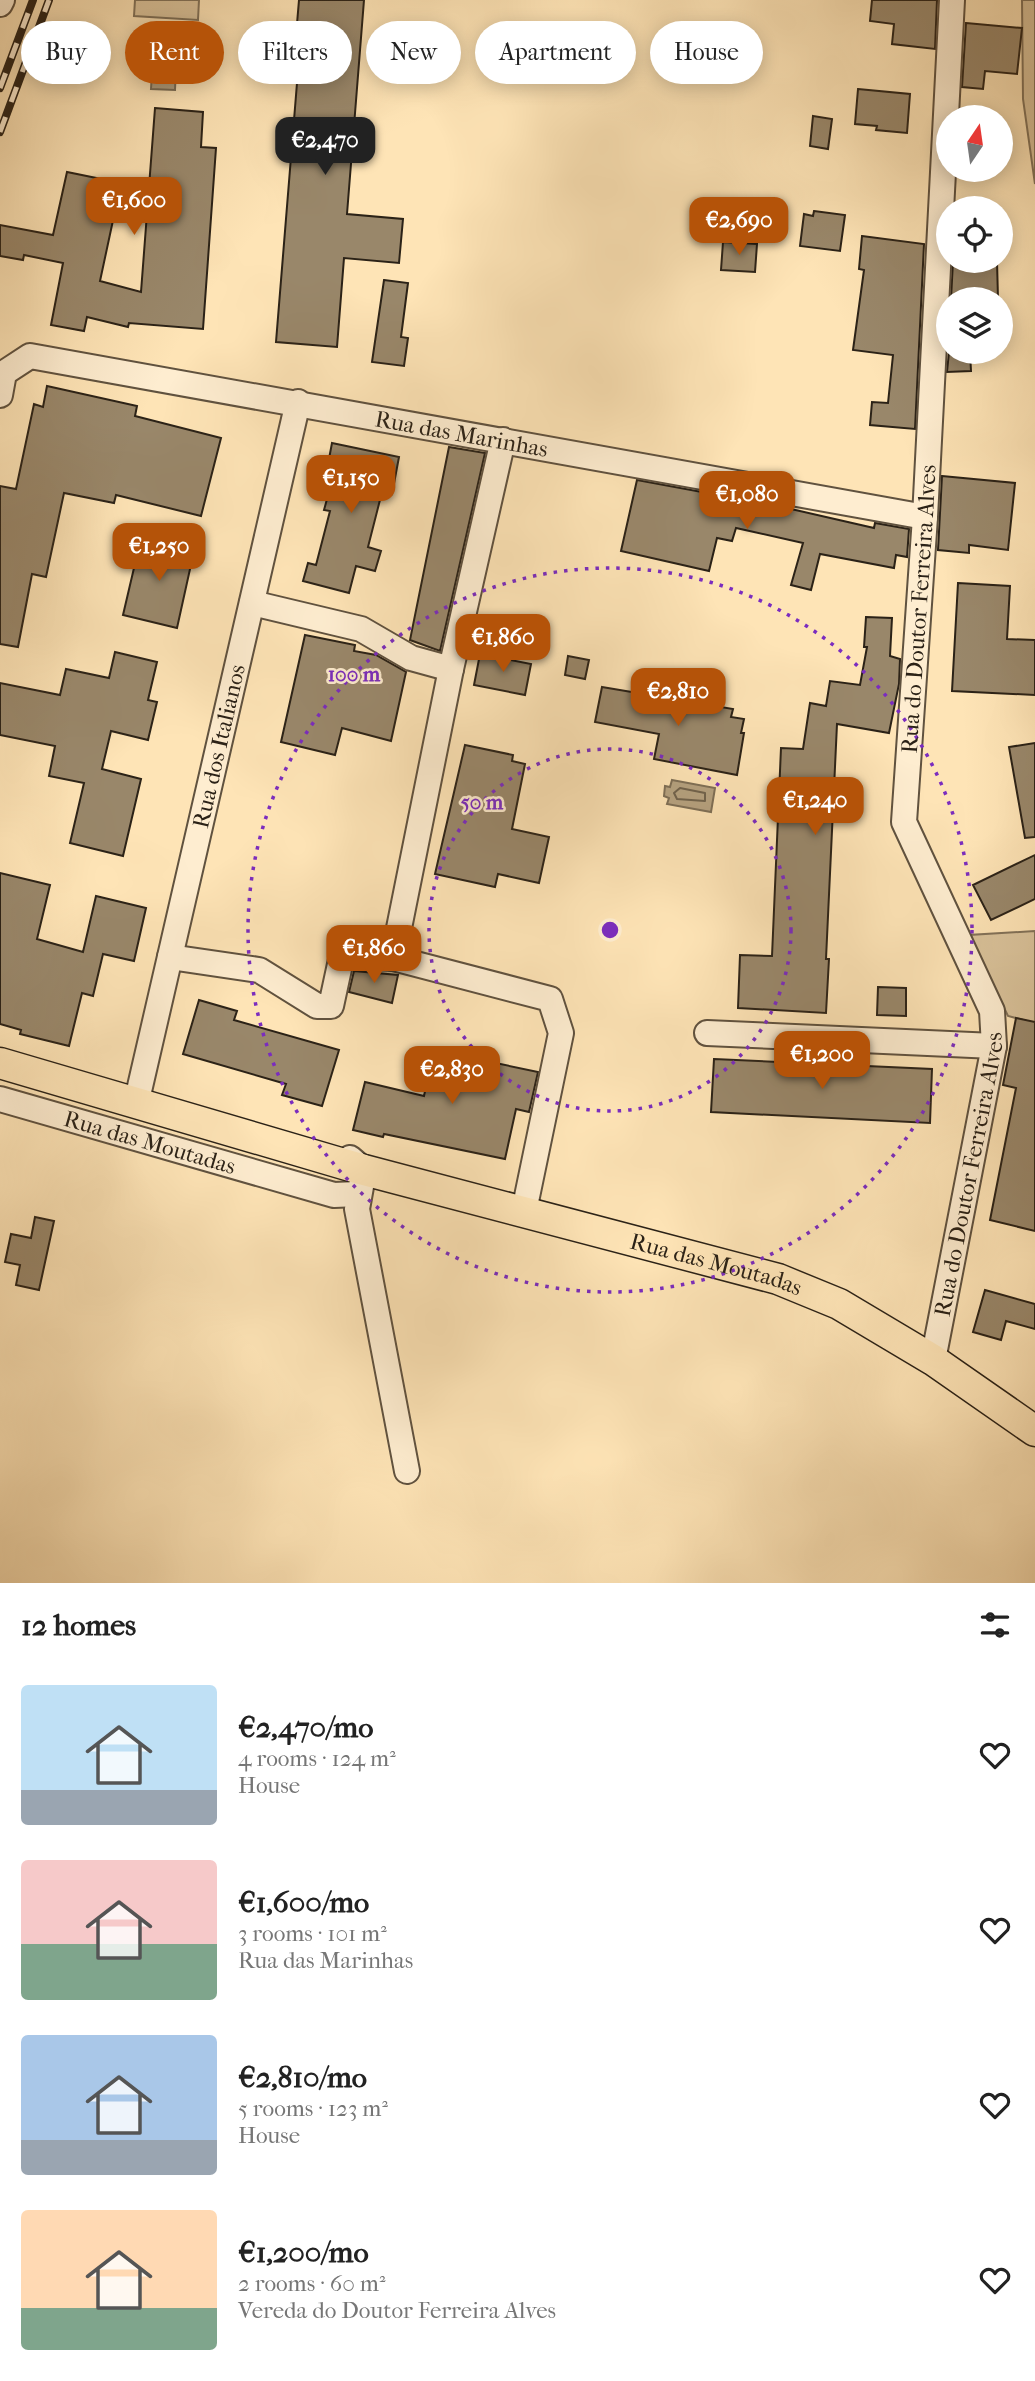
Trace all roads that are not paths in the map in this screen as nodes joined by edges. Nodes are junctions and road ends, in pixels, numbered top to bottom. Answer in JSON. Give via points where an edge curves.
{"nodes":[{"id":1,"x":952,"y":0,"type":"edge"},
{"id":2,"x":2,"y":384,"type":"edge"},
{"id":3,"x":298,"y":402,"type":"junction"},
{"id":4,"x":503,"y":440,"type":"junction"},
{"id":5,"x":925,"y":517,"type":"junction"},
{"id":6,"x":252,"y":603,"type":"junction"},
{"id":7,"x":451,"y":669,"type":"junction"},
{"id":8,"x":170,"y":957,"type":"junction"},
{"id":9,"x":393,"y":958,"type":"junction"},
{"id":10,"x":707,"y":1033,"type":"dead end"},
{"id":11,"x":994,"y":1046,"type":"junction"},
{"id":12,"x":0,"y":1050,"type":"edge"},
{"id":13,"x":0,"y":1063,"type":"edge"},
{"id":14,"x":139,"y":1091,"type":"junction"},
{"id":15,"x":0,"y":1099,"type":"edge"},
{"id":16,"x":361,"y":1182,"type":"junction"},
{"id":17,"x":524,"y":1211,"type":"junction"},
{"id":18,"x":933,"y":1360,"type":"junction"},
{"id":19,"x":1035,"y":1431,"type":"edge"},
{"id":20,"x":407,"y":1471,"type":"dead end"}],
"edges":[{"from":1,"to":5,"type":"street","name":"Rua do Doutor Ferreira Alves"},
{"from":2,"to":3,"type":"street","name":"Rua das Marinhas","via":[[30,356]]},
{"from":3,"to":4,"type":"street","name":"Rua das Marinhas"},
{"from":3,"to":6,"type":"street","name":"Rua dos Italianos"},
{"from":4,"to":5,"type":"street","name":"Rua das Marinhas"},
{"from":4,"to":7,"type":"street"},
{"from":5,"to":11,"type":"street","name":"Rua do Doutor Ferreira Alves","via":[[904,822],[992,1012]]},
{"from":6,"to":7,"type":"street","via":[[361,629],[411,658]]},
{"from":6,"to":8,"type":"street","name":"Rua dos Italianos"},
{"from":7,"to":9,"type":"street"},
{"from":8,"to":9,"type":"street","via":[[259,970],[317,1006],[331,1006],[342,956]]},
{"from":8,"to":14,"type":"street","name":"Rua dos Italianos"},
{"from":9,"to":17,"type":"street","via":[[550,999],[561,1033]]},
{"from":10,"to":11,"type":"street"},
{"from":11,"to":18,"type":"street","name":"Rua do Doutor Ferreira Alves"},
{"from":12,"to":14,"type":"street","name":"Rua das Moutadas"},
{"from":13,"to":16,"type":"main road","name":"Rua das Moutadas"},
{"from":14,"to":16,"type":"street","name":"Rua das Moutadas","via":[[343,1152]]},
{"from":15,"to":16,"type":"street","name":"Rua das Moutadas","via":[[334,1195]]},
{"from":16,"to":17,"type":"main road","name":"Rua das Moutadas"},
{"from":16,"to":20,"type":"street","via":[[357,1209]]},
{"from":17,"to":18,"type":"main road","name":"Rua das Moutadas","via":[[778,1279],[839,1304]]},
{"from":18,"to":19,"type":"main road","name":"Rua das Moutadas"}]}
